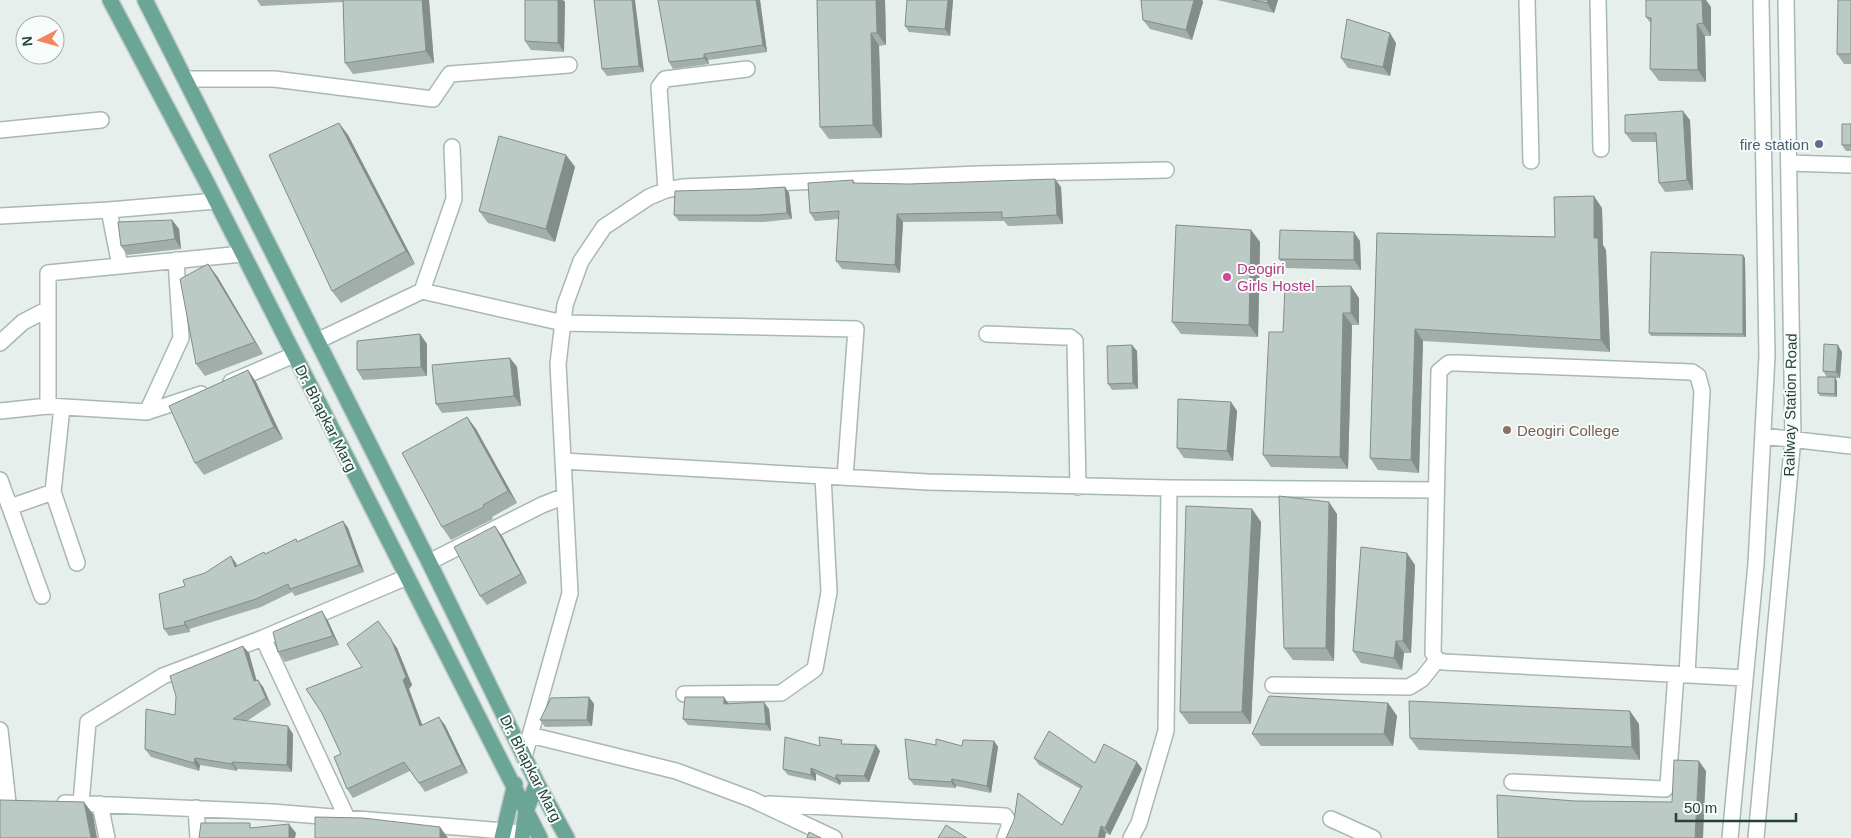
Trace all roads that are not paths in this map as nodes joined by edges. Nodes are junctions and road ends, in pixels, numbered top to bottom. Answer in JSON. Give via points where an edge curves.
{"nodes":[{"id":1,"x":110,"y":0,"type":"edge"},
{"id":2,"x":146,"y":0,"type":"edge"},
{"id":3,"x":1527,"y":0,"type":"edge"},
{"id":4,"x":1598,"y":0,"type":"edge"},
{"id":5,"x":1761,"y":0,"type":"edge"},
{"id":6,"x":1786,"y":0,"type":"edge"},
{"id":7,"x":570,"y":65,"type":"dead end"},
{"id":8,"x":747,"y":69,"type":"dead end"},
{"id":9,"x":185,"y":79,"type":"junction"},
{"id":10,"x":101,"y":120,"type":"dead end"},
{"id":11,"x":0,"y":130,"type":"edge"},
{"id":12,"x":452,"y":147,"type":"dead end"},
{"id":13,"x":1601,"y":149,"type":"dead end"},
{"id":14,"x":1531,"y":161,"type":"dead end"},
{"id":15,"x":1789,"y":163,"type":"junction"},
{"id":16,"x":1851,"y":165,"type":"edge"},
{"id":17,"x":1166,"y":170,"type":"dead end"},
{"id":18,"x":666,"y":190,"type":"junction"},
{"id":19,"x":216,"y":201,"type":"junction"},
{"id":20,"x":109,"y":210,"type":"junction"},
{"id":21,"x":0,"y":216,"type":"edge"},
{"id":22,"x":242,"y":254,"type":"junction"},
{"id":23,"x":176,"y":260,"type":"junction"},
{"id":24,"x":120,"y":266,"type":"junction"},
{"id":25,"x":422,"y":291,"type":"junction"},
{"id":26,"x":48,"y":309,"type":"junction"},
{"id":27,"x":563,"y":323,"type":"junction"},
{"id":28,"x":987,"y":334,"type":"dead end"},
{"id":29,"x":317,"y":341,"type":"junction"},
{"id":30,"x":0,"y":343,"type":"edge"},
{"id":31,"x":294,"y":355,"type":"junction"},
{"id":32,"x":55,"y":406,"type":"junction"},
{"id":33,"x":0,"y":411,"type":"edge"},
{"id":34,"x":147,"y":412,"type":"junction"},
{"id":35,"x":1763,"y":436,"type":"junction"},
{"id":36,"x":1793,"y":438,"type":"junction"},
{"id":37,"x":1851,"y":446,"type":"edge"},
{"id":38,"x":563,"y":461,"type":"junction"},
{"id":39,"x":823,"y":476,"type":"junction"},
{"id":40,"x":845,"y":477,"type":"junction"},
{"id":41,"x":0,"y":480,"type":"edge"},
{"id":42,"x":1078,"y":486,"type":"junction"},
{"id":43,"x":1170,"y":488,"type":"junction"},
{"id":44,"x":1436,"y":490,"type":"junction"},
{"id":45,"x":53,"y":492,"type":"junction"},
{"id":46,"x":565,"y":496,"type":"junction"},
{"id":47,"x":10,"y":507,"type":"junction"},
{"id":48,"x":429,"y":562,"type":"junction"},
{"id":49,"x":77,"y":563,"type":"dead end"},
{"id":50,"x":407,"y":577,"type":"junction"},
{"id":51,"x":42,"y":596,"type":"dead end"},
{"id":52,"x":263,"y":638,"type":"junction"},
{"id":53,"x":1437,"y":660,"type":"junction"},
{"id":54,"x":1681,"y":675,"type":"junction"},
{"id":55,"x":1745,"y":678,"type":"junction"},
{"id":56,"x":1273,"y":685,"type":"dead end"},
{"id":57,"x":684,"y":694,"type":"dead end"},
{"id":58,"x":0,"y":730,"type":"edge"},
{"id":59,"x":530,"y":735,"type":"junction"},
{"id":60,"x":524,"y":757,"type":"junction"},
{"id":61,"x":1512,"y":782,"type":"dead end"},
{"id":62,"x":537,"y":783,"type":"junction"},
{"id":63,"x":514,"y":786,"type":"junction"},
{"id":64,"x":4,"y":803,"type":"edge"},
{"id":65,"x":26,"y":803,"type":"edge"},
{"id":66,"x":54,"y":803,"type":"edge"},
{"id":67,"x":82,"y":803,"type":"junction"},
{"id":68,"x":761,"y":803,"type":"junction"},
{"id":69,"x":100,"y":804,"type":"junction"},
{"id":70,"x":196,"y":808,"type":"junction"},
{"id":71,"x":526,"y":811,"type":"junction"},
{"id":72,"x":347,"y":818,"type":"junction"},
{"id":73,"x":1331,"y":819,"type":"dead end"},
{"id":74,"x":503,"y":834,"type":"edge"},
{"id":75,"x":522,"y":836,"type":"edge"},
{"id":76,"x":107,"y":838,"type":"edge"},
{"id":77,"x":198,"y":838,"type":"edge"},
{"id":78,"x":540,"y":838,"type":"edge"},
{"id":79,"x":567,"y":838,"type":"edge"},
{"id":80,"x":834,"y":838,"type":"edge"},
{"id":81,"x":1005,"y":838,"type":"edge"},
{"id":82,"x":1131,"y":838,"type":"edge"},
{"id":83,"x":1373,"y":838,"type":"edge"},
{"id":84,"x":1730,"y":838,"type":"edge"},
{"id":85,"x":1756,"y":838,"type":"edge"}],
"edges":[{"from":1,"to":19,"type":"main road","name":"Dr. Bhapkar Marg"},
{"from":2,"to":9,"type":"main road","name":"Dr. Bhapkar Marg"},
{"from":3,"to":14,"type":"street"},
{"from":4,"to":13,"type":"street"},
{"from":5,"to":35,"type":"street","name":"Railway Station Road","via":[[1767,356]]},
{"from":6,"to":15,"type":"street","name":"Railway Station Road"},
{"from":7,"to":9,"type":"street","via":[[450,74],[433,100],[274,79]]},
{"from":8,"to":18,"type":"street","via":[[665,79],[661,83]]},
{"from":9,"to":29,"type":"main road","name":"Dr. Bhapkar Marg"},
{"from":10,"to":11,"type":"street"},
{"from":12,"to":25,"type":"street","via":[[454,199]]},
{"from":15,"to":16,"type":"street"},
{"from":15,"to":36,"type":"street","name":"Railway Station Road"},
{"from":17,"to":18,"type":"street","via":[[968,174],[692,186]]},
{"from":18,"to":27,"type":"street","via":[[604,226],[581,261],[565,305]]},
{"from":19,"to":20,"type":"street"},
{"from":19,"to":22,"type":"main road","name":"Dr. Bhapkar Marg"},
{"from":20,"to":21,"type":"street"},
{"from":20,"to":24,"type":"street"},
{"from":22,"to":23,"type":"street"},
{"from":22,"to":31,"type":"main road","name":"Dr. Bhapkar Marg"},
{"from":23,"to":24,"type":"street"},
{"from":23,"to":34,"type":"street","via":[[181,338]]},
{"from":24,"to":26,"type":"street","via":[[48,273]]},
{"from":25,"to":27,"type":"street"},
{"from":25,"to":29,"type":"street"},
{"from":26,"to":30,"type":"street","via":[[24,322]]},
{"from":26,"to":32,"type":"street"},
{"from":27,"to":38,"type":"street","via":[[558,364]]},
{"from":27,"to":40,"type":"street","via":[[856,329]]},
{"from":28,"to":42,"type":"street","via":[[1070,337],[1075,341]]},
{"from":29,"to":48,"type":"main road","name":"Dr. Bhapkar Marg"},
{"from":31,"to":34,"type":"street","via":[[208,392]]},
{"from":31,"to":50,"type":"main road","name":"Dr. Bhapkar Marg"},
{"from":32,"to":33,"type":"street"},
{"from":32,"to":34,"type":"street"},
{"from":32,"to":45,"type":"street"},
{"from":35,"to":36,"type":"street"},
{"from":35,"to":55,"type":"street","name":"Railway Station Road","via":[[1756,564]]},
{"from":36,"to":37,"type":"street"},
{"from":36,"to":85,"type":"street","name":"Railway Station Road"},
{"from":38,"to":39,"type":"street"},
{"from":38,"to":46,"type":"street"},
{"from":39,"to":40,"type":"street"},
{"from":39,"to":57,"type":"street","via":[[829,592],[815,669],[781,693]]},
{"from":40,"to":42,"type":"street"},
{"from":41,"to":47,"type":"street"},
{"from":42,"to":43,"type":"street"},
{"from":43,"to":44,"type":"street"},
{"from":43,"to":82,"type":"street","via":[[1166,730],[1139,823]]},
{"from":44,"to":53,"type":"street","via":[[1433,653]]},
{"from":44,"to":54,"type":"street","via":[[1439,371],[1449,363],[1692,372],[1698,376],[1702,391]]},
{"from":45,"to":47,"type":"street"},
{"from":45,"to":49,"type":"street"},
{"from":46,"to":48,"type":"street"},
{"from":46,"to":59,"type":"street","via":[[570,593]]},
{"from":47,"to":51,"type":"street"},
{"from":48,"to":60,"type":"main road","name":"Dr. Bhapkar Marg"},
{"from":50,"to":52,"type":"street"},
{"from":50,"to":63,"type":"main road","name":"Dr. Bhapkar Marg"},
{"from":52,"to":67,"type":"street","via":[[163,676],[88,722]]},
{"from":52,"to":72,"type":"street"},
{"from":53,"to":54,"type":"street"},
{"from":53,"to":56,"type":"street","via":[[1422,679],[1409,687]]},
{"from":54,"to":55,"type":"street"},
{"from":54,"to":61,"type":"street","via":[[1665,789]]},
{"from":55,"to":84,"type":"street","name":"Railway Station Road"},
{"from":58,"to":64,"type":"street"},
{"from":59,"to":60,"type":"street"},
{"from":59,"to":68,"type":"street","via":[[676,771]]},
{"from":60,"to":62,"type":"main road","name":"Dr. Bhapkar Marg"},
{"from":60,"to":63,"type":"main road"},
{"from":62,"to":71,"type":"main road"},
{"from":62,"to":79,"type":"main road","name":"Dr. Bhapkar Marg"},
{"from":63,"to":71,"type":"main road","name":"Dr. Bhapkar Marg"},
{"from":63,"to":74,"type":"main road"},
{"from":64,"to":65,"type":"street"},
{"from":66,"to":67,"type":"street"},
{"from":67,"to":69,"type":"street"},
{"from":68,"to":80,"type":"street"},
{"from":68,"to":81,"type":"street","via":[[1005,816],[1010,824]]},
{"from":69,"to":70,"type":"street"},
{"from":69,"to":76,"type":"street"},
{"from":70,"to":72,"type":"street"},
{"from":70,"to":77,"type":"street"},
{"from":71,"to":75,"type":"main road"},
{"from":71,"to":78,"type":"main road","name":"Dr. Bhapkar Marg"},
{"from":72,"to":74,"type":"street"},
{"from":73,"to":83,"type":"street"},
{"from":74,"to":75,"type":"street"}]}
